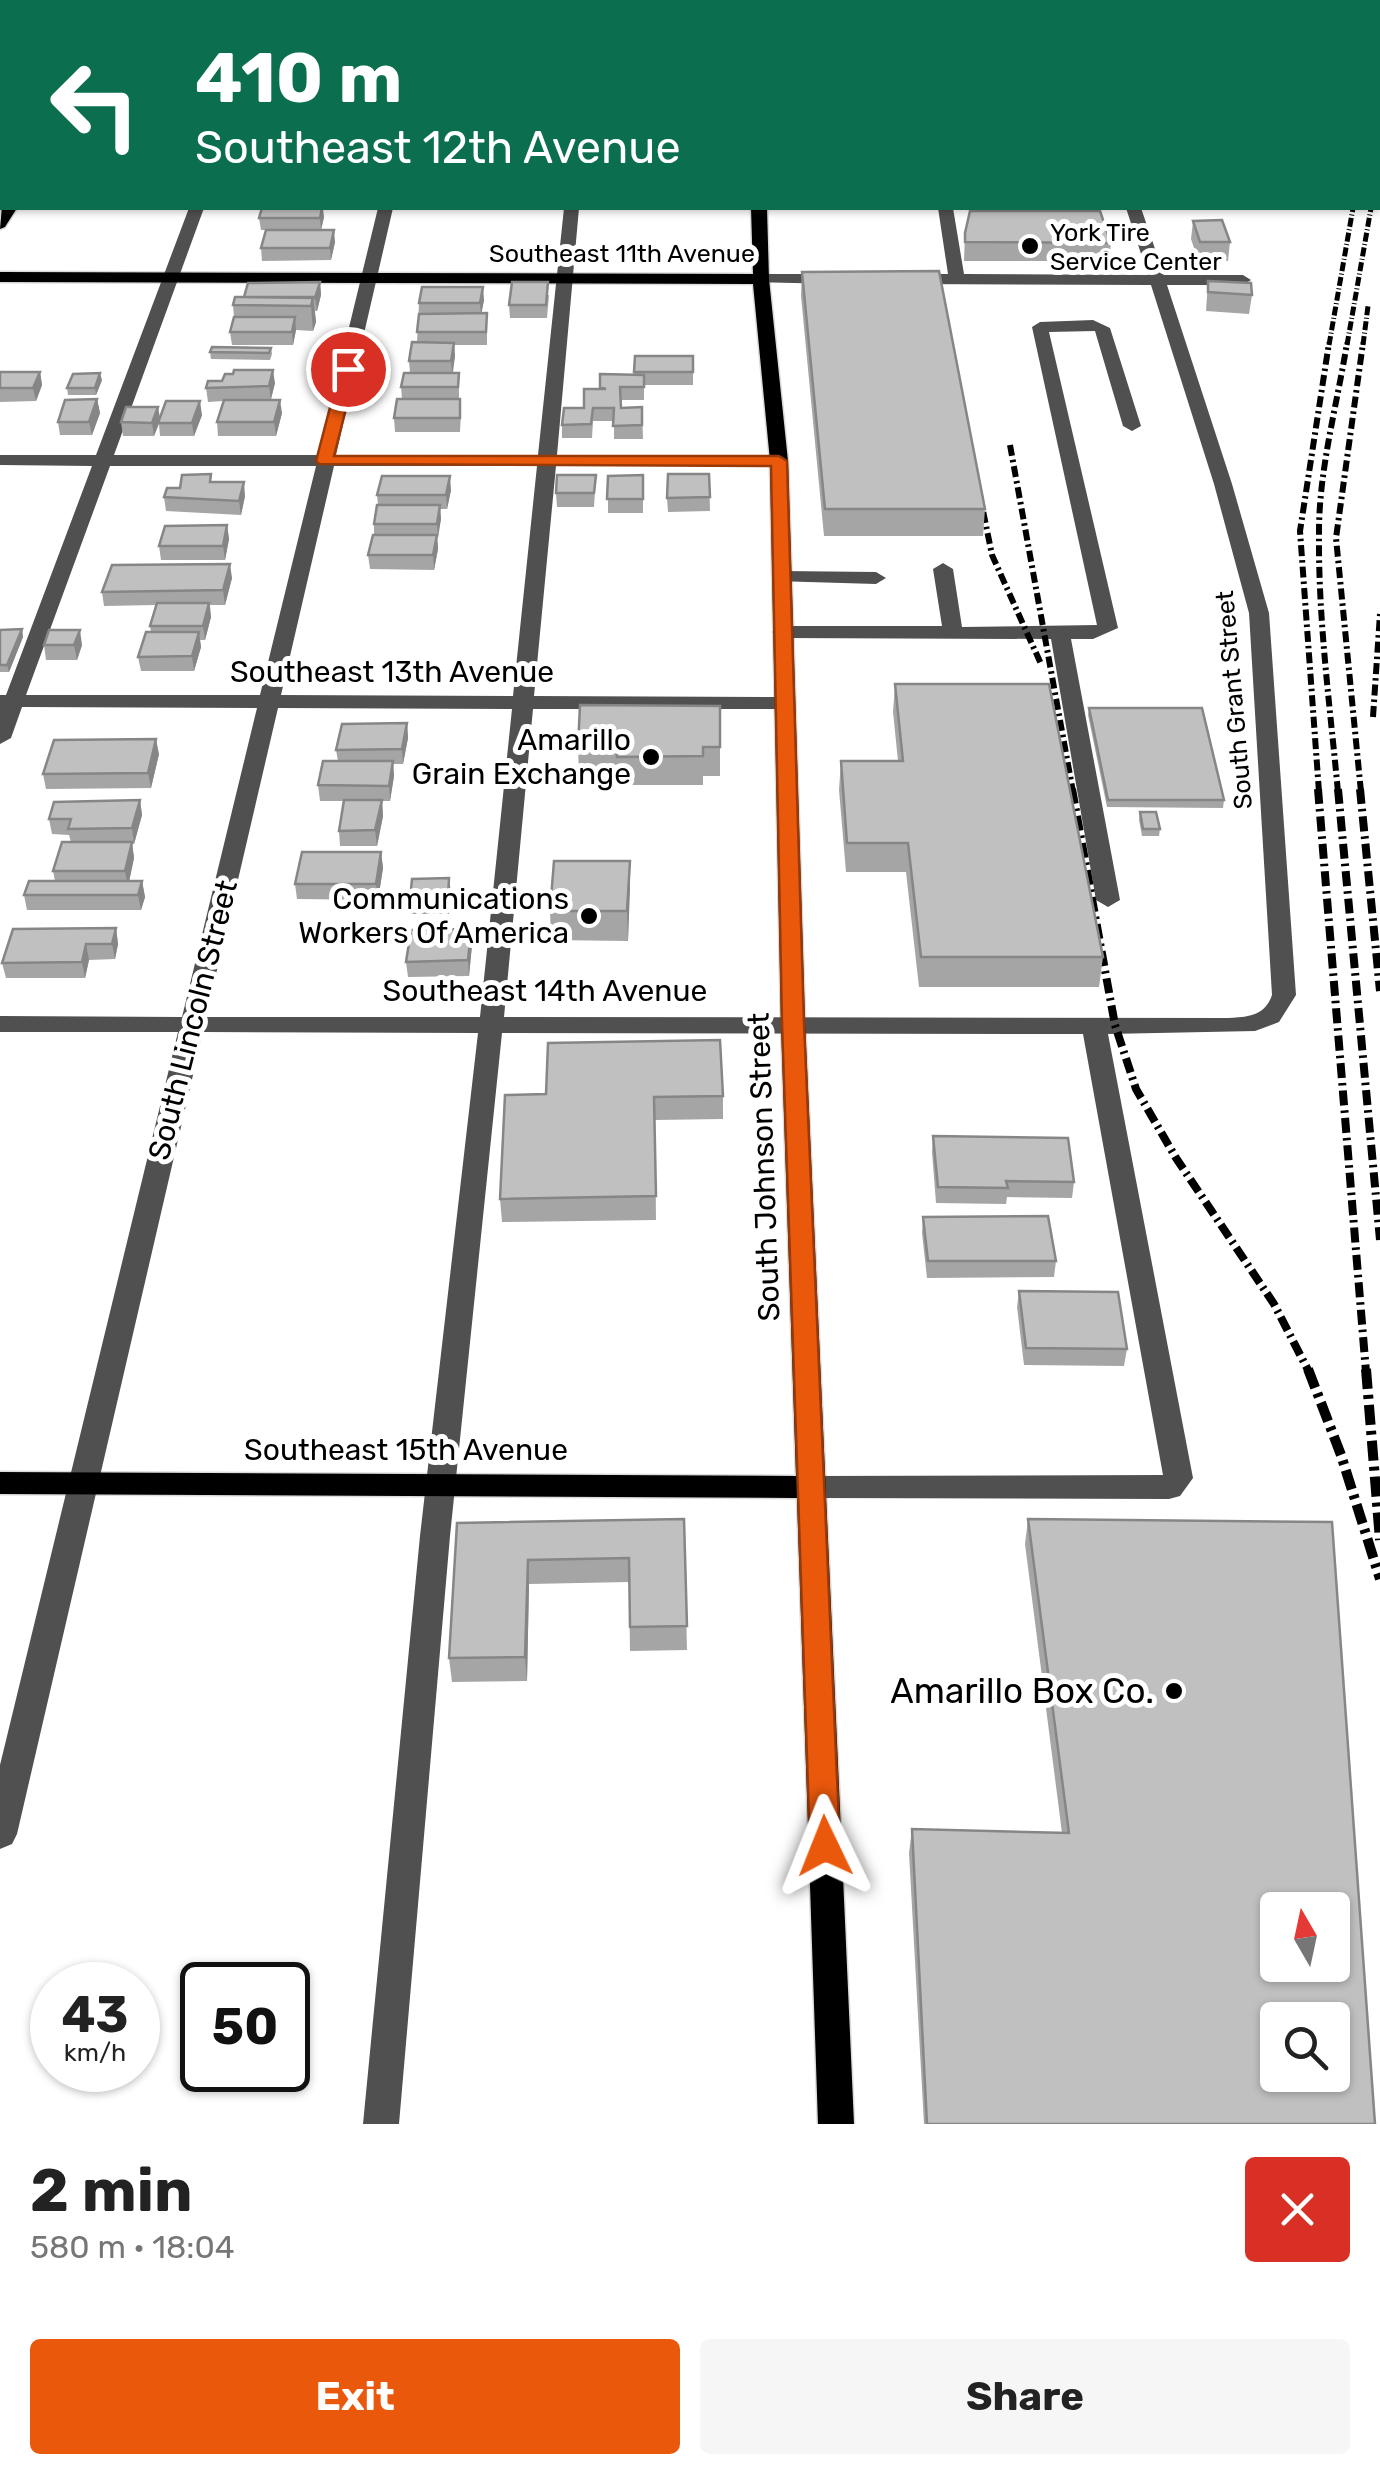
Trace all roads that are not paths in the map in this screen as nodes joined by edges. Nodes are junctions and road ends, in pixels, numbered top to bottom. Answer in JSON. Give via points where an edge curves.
{"nodes":[{"id":1,"x":195,"y":210,"type":"edge"},
{"id":2,"x":386,"y":210,"type":"edge"},
{"id":3,"x":572,"y":210,"type":"edge"},
{"id":4,"x":759,"y":210,"type":"edge"},
{"id":5,"x":945,"y":210,"type":"edge"},
{"id":6,"x":1135,"y":210,"type":"edge"},
{"id":7,"x":760,"y":242,"type":"junction"},
{"id":8,"x":0,"y":277,"type":"edge"},
{"id":9,"x":170,"y":278,"type":"junction"},
{"id":10,"x":372,"y":278,"type":"junction"},
{"id":11,"x":567,"y":278,"type":"junction"},
{"id":12,"x":657,"y":278,"type":"junction"},
{"id":13,"x":761,"y":279,"type":"junction"},
{"id":14,"x":862,"y":279,"type":"edge"},
{"id":15,"x":882,"y":279,"type":"edge"},
{"id":16,"x":958,"y":279,"type":"junction"},
{"id":17,"x":1157,"y":280,"type":"junction"},
{"id":18,"x":1243,"y":280,"type":"edge"},
{"id":19,"x":1132,"y":426,"type":"dead end"},
{"id":20,"x":0,"y":460,"type":"edge"},
{"id":21,"x":104,"y":460,"type":"junction"},
{"id":22,"x":325,"y":461,"type":"junction"},
{"id":23,"x":548,"y":461,"type":"junction"},
{"id":24,"x":779,"y":461,"type":"junction"},
{"id":25,"x":943,"y":569,"type":"dead end"},
{"id":26,"x":781,"y":577,"type":"junction"},
{"id":27,"x":876,"y":578,"type":"dead end"},
{"id":28,"x":782,"y":632,"type":"junction"},
{"id":29,"x":954,"y":633,"type":"junction"},
{"id":30,"x":1060,"y":633,"type":"junction"},
{"id":31,"x":7,"y":700,"type":"edge"},
{"id":32,"x":270,"y":702,"type":"junction"},
{"id":33,"x":783,"y":703,"type":"junction"},
{"id":34,"x":522,"y":704,"type":"junction"},
{"id":35,"x":0,"y":738,"type":"edge"},
{"id":36,"x":1108,"y":900,"type":"dead end"},
{"id":37,"x":1268,"y":1019,"type":"joint"},
{"id":38,"x":192,"y":1023,"type":"junction"},
{"id":39,"x":492,"y":1023,"type":"junction"},
{"id":40,"x":793,"y":1023,"type":"junction"},
{"id":41,"x":0,"y":1024,"type":"edge"},
{"id":42,"x":1094,"y":1025,"type":"junction"},
{"id":43,"x":0,"y":1482,"type":"edge"},
{"id":44,"x":81,"y":1484,"type":"junction"},
{"id":45,"x":442,"y":1485,"type":"junction"},
{"id":46,"x":811,"y":1488,"type":"junction"},
{"id":47,"x":0,"y":1834,"type":"edge"},
{"id":48,"x":380,"y":2124,"type":"edge"},
{"id":49,"x":836,"y":2124,"type":"edge"}],
"edges":[{"from":1,"to":9,"type":"street"},
{"from":2,"to":10,"type":"street","name":"South Lincoln Street"},
{"from":3,"to":11,"type":"street"},
{"from":4,"to":7,"type":"main road","name":"South Johnson Street"},
{"from":5,"to":16,"type":"street"},
{"from":6,"to":17,"type":"street","name":"South Grant Street"},
{"from":7,"to":12,"type":"main road","via":[[739,267]]},
{"from":7,"to":13,"type":"main road","name":"South Johnson Street"},
{"from":8,"to":9,"type":"main road","name":"Southeast 11th Avenue"},
{"from":9,"to":10,"type":"main road","name":"Southeast 11th Avenue"},
{"from":9,"to":21,"type":"street"},
{"from":10,"to":11,"type":"main road","name":"Southeast 11th Avenue"},
{"from":10,"to":22,"type":"street","name":"South Lincoln Street"},
{"from":11,"to":12,"type":"main road","name":"Southeast 11th Avenue"},
{"from":11,"to":23,"type":"street"},
{"from":12,"to":13,"type":"main road","name":"Southeast 11th Avenue"},
{"from":13,"to":14,"type":"street","name":"Southeast 11th Avenue"},
{"from":13,"to":24,"type":"main road","name":"South Johnson Street"},
{"from":15,"to":16,"type":"street"},
{"from":16,"to":17,"type":"street"},
{"from":17,"to":18,"type":"street"},
{"from":17,"to":37,"type":"street","name":"South Grant Street","via":[[1259,613],[1284,995],[1281,1009]]},
{"from":19,"to":30,"type":"street","via":[[1102,328],[1040,327],[1108,628]]},
{"from":20,"to":21,"type":"street"},
{"from":21,"to":22,"type":"street"},
{"from":21,"to":31,"type":"street"},
{"from":22,"to":23,"type":"street"},
{"from":22,"to":32,"type":"street","name":"South Lincoln Street"},
{"from":23,"to":24,"type":"street"},
{"from":23,"to":34,"type":"street"},
{"from":24,"to":26,"type":"main road","name":"South Johnson Street"},
{"from":25,"to":29,"type":"street"},
{"from":26,"to":27,"type":"street"},
{"from":26,"to":28,"type":"main road","name":"South Johnson Street"},
{"from":28,"to":29,"type":"street"},
{"from":28,"to":33,"type":"main road","name":"South Johnson Street"},
{"from":29,"to":30,"type":"street"},
{"from":30,"to":36,"type":"street"},
{"from":31,"to":32,"type":"street","name":"Southeast 13th Avenue"},
{"from":31,"to":35,"type":"street"},
{"from":32,"to":34,"type":"street","name":"Southeast 13th Avenue"},
{"from":32,"to":38,"type":"street","name":"South Lincoln Street"},
{"from":33,"to":34,"type":"street","name":"Southeast 13th Avenue"},
{"from":33,"to":40,"type":"main road","name":"South Johnson Street"},
{"from":34,"to":39,"type":"street"},
{"from":37,"to":42,"type":"street","name":"Southeast 14th Avenue","via":[[1228,1026]]},
{"from":38,"to":39,"type":"street","name":"Southeast 14th Avenue"},
{"from":38,"to":41,"type":"street","name":"Southeast 14th Avenue"},
{"from":38,"to":44,"type":"street","name":"South Lincoln Street"},
{"from":39,"to":40,"type":"street","name":"Southeast 14th Avenue"},
{"from":39,"to":45,"type":"street"},
{"from":40,"to":42,"type":"street","name":"Southeast 14th Avenue"},
{"from":40,"to":46,"type":"main road","name":"South Johnson Street"},
{"from":42,"to":46,"type":"street","via":[[1178,1478],[1169,1488]]},
{"from":43,"to":44,"type":"main road","name":"Southeast 15th Avenue"},
{"from":44,"to":45,"type":"main road","name":"Southeast 15th Avenue"},
{"from":44,"to":47,"type":"street","name":"South Lincoln Street"},
{"from":45,"to":46,"type":"main road","name":"Southeast 15th Avenue"},
{"from":45,"to":48,"type":"street"},
{"from":46,"to":49,"type":"main road","name":"South Johnson Street"}]}
